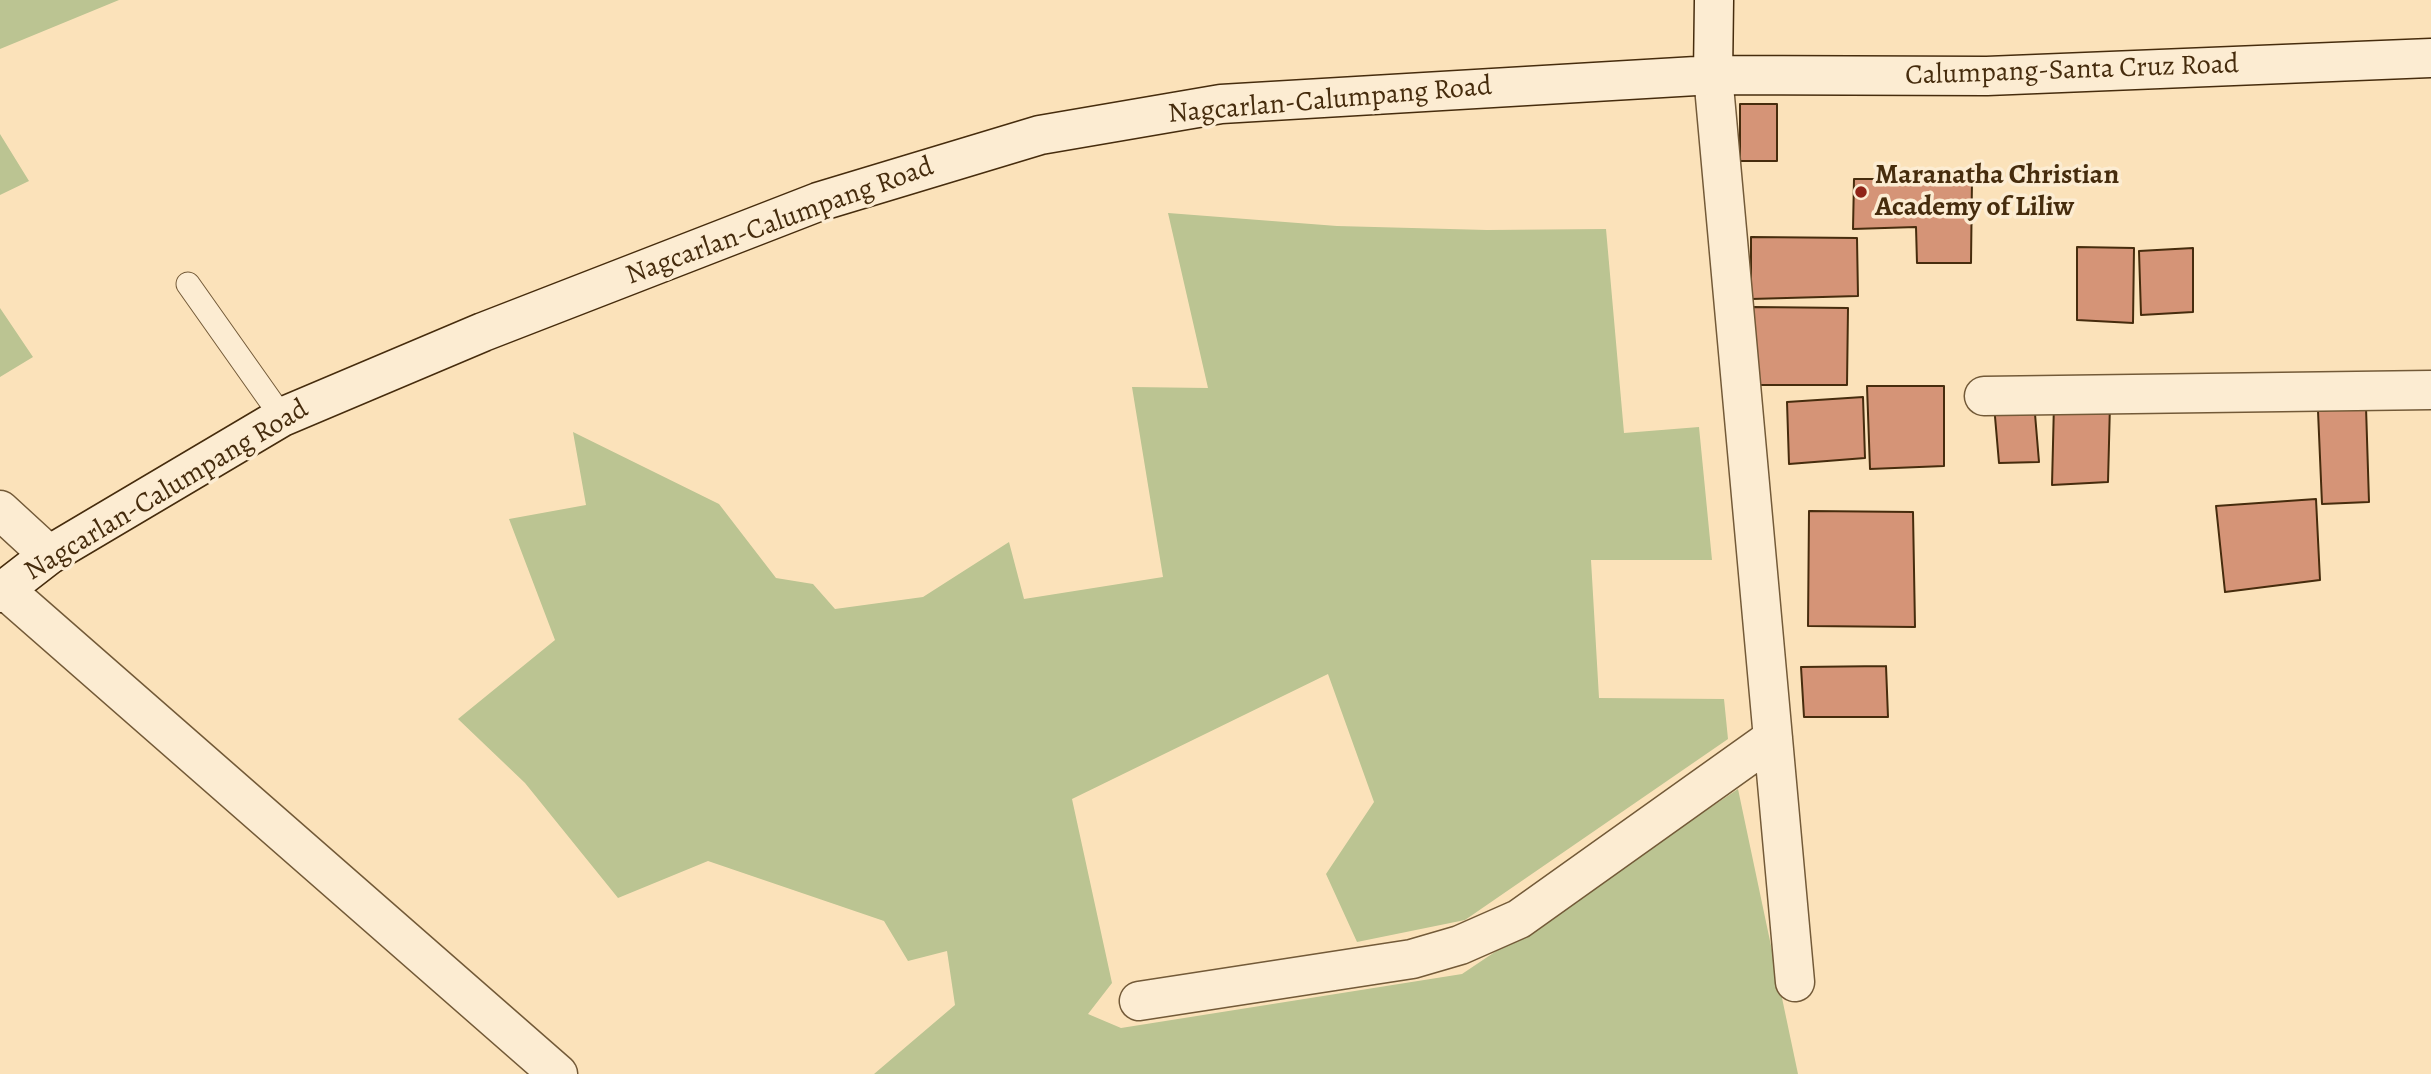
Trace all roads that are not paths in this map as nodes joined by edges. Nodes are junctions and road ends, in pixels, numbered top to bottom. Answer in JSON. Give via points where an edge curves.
{"nodes":[{"id":1,"x":1714,"y":0,"type":"edge"},
{"id":2,"x":2431,"y":58,"type":"edge"},
{"id":3,"x":1713,"y":75,"type":"junction"},
{"id":4,"x":188,"y":284,"type":"dead end"},
{"id":5,"x":2431,"y":390,"type":"edge"},
{"id":6,"x":1983,"y":396,"type":"dead end"},
{"id":7,"x":282,"y":417,"type":"junction"},
{"id":8,"x":0,"y":510,"type":"edge"},
{"id":9,"x":49,"y":555,"type":"junction"},
{"id":10,"x":2,"y":591,"type":"edge"},
{"id":11,"x":1773,"y":738,"type":"junction"},
{"id":12,"x":1795,"y":982,"type":"dead end"},
{"id":13,"x":1139,"y":1001,"type":"dead end"},
{"id":14,"x":558,"y":1074,"type":"edge"}],
"edges":[{"from":1,"to":3,"type":"street"},
{"from":2,"to":3,"type":"street","name":"Calumpang-Santa Cruz Road","via":[[1987,76]]},
{"from":3,"to":7,"type":"street","name":"Nagcarlan-Calumpang Road","via":[[1221,104],[1040,135],[818,202],[483,332]]},
{"from":3,"to":11,"type":"street"},
{"from":4,"to":7,"type":"lane"},
{"from":5,"to":6,"type":"street"},
{"from":7,"to":9,"type":"street","name":"Nagcarlan-Calumpang Road"},
{"from":8,"to":9,"type":"street"},
{"from":9,"to":10,"type":"street","name":"Nagcarlan-Calumpang Road"},
{"from":10,"to":14,"type":"street"},
{"from":11,"to":12,"type":"street"},
{"from":11,"to":13,"type":"street","via":[[1519,919],[1460,945],[1412,959]]}]}
